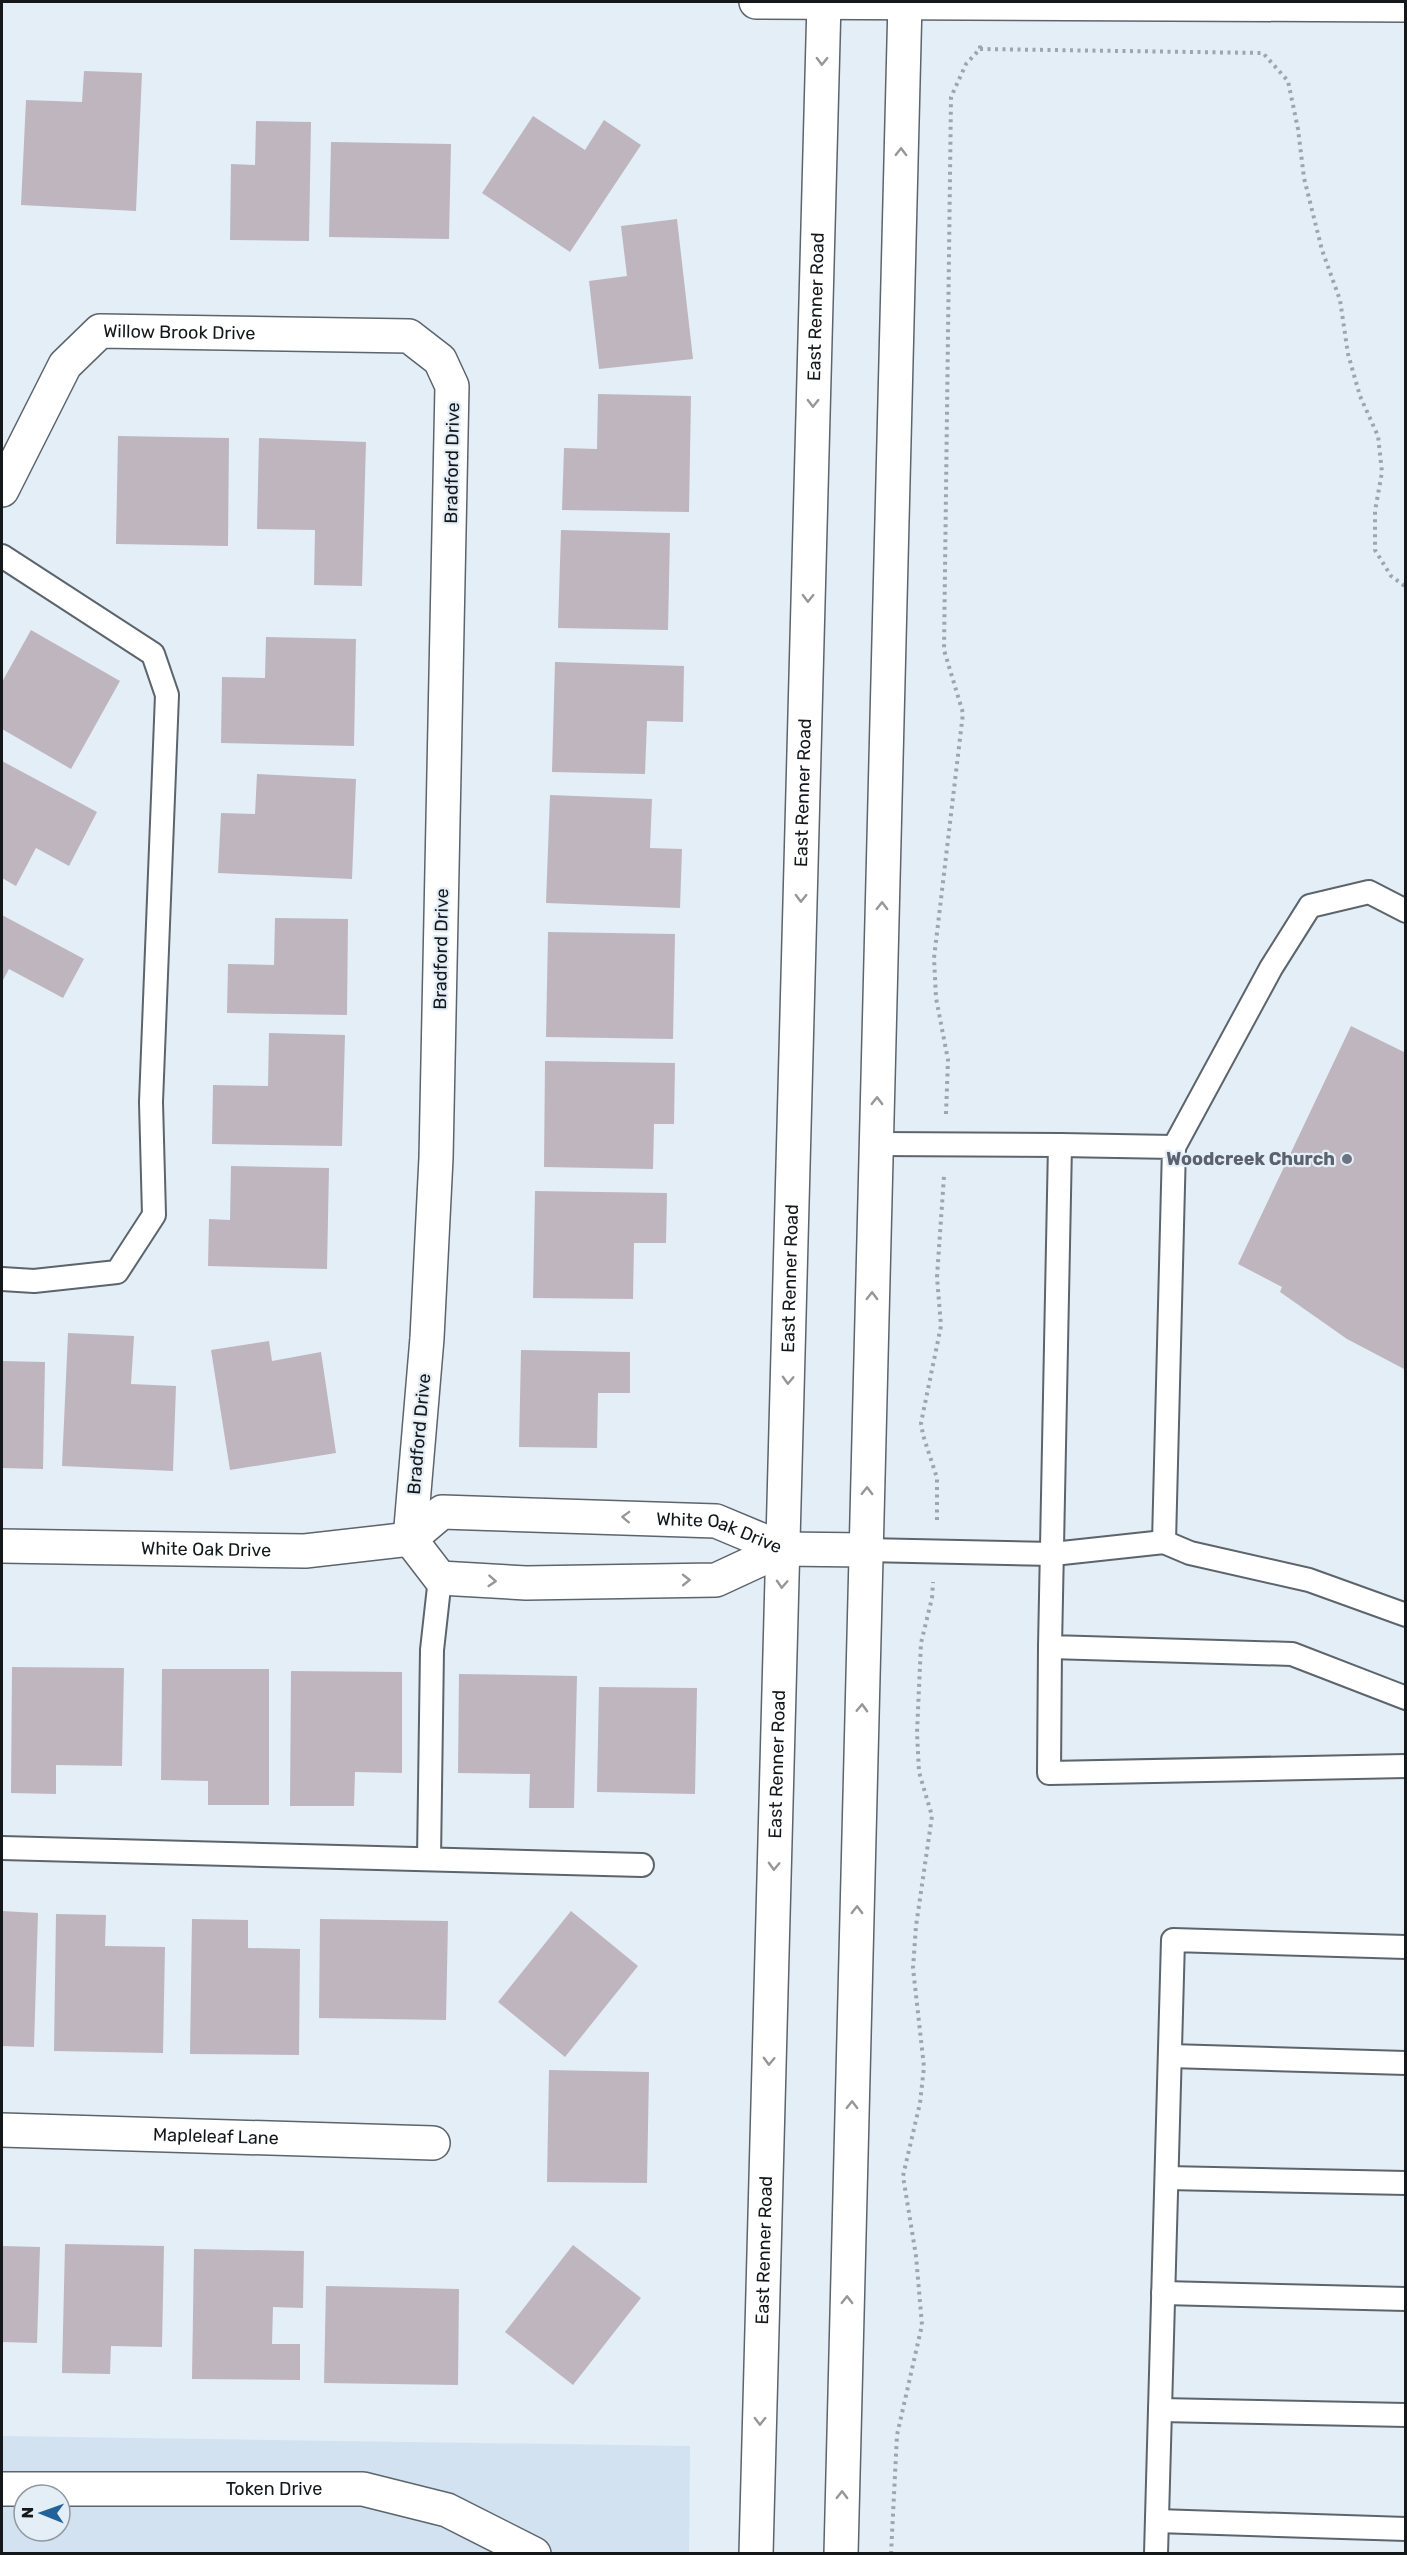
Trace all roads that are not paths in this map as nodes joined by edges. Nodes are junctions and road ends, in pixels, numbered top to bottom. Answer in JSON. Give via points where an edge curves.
{"nodes":[{"id":1,"x":756,"y":2,"type":"edge"},
{"id":2,"x":824,"y":2,"type":"edge"},
{"id":3,"x":905,"y":3,"type":"edge"},
{"id":4,"x":1406,"y":5,"type":"edge"},
{"id":5,"x":440,"y":360,"type":"joint"},
{"id":6,"x":2,"y":490,"type":"edge"},
{"id":7,"x":2,"y":556,"type":"edge"},
{"id":8,"x":1406,"y":910,"type":"edge"},
{"id":9,"x":876,"y":1144,"type":"junction"},
{"id":10,"x":1060,"y":1145,"type":"junction"},
{"id":11,"x":1174,"y":1148,"type":"junction"},
{"id":12,"x":2,"y":1279,"type":"edge"},
{"id":13,"x":410,"y":1539,"type":"junction"},
{"id":14,"x":1164,"y":1542,"type":"junction"},
{"id":15,"x":2,"y":1546,"type":"edge"},
{"id":16,"x":783,"y":1549,"type":"junction"},
{"id":17,"x":866,"y":1550,"type":"junction"},
{"id":18,"x":1053,"y":1554,"type":"junction"},
{"id":19,"x":440,"y":1578,"type":"junction"},
{"id":20,"x":1406,"y":1615,"type":"edge"},
{"id":21,"x":1050,"y":1647,"type":"junction"},
{"id":22,"x":1406,"y":1698,"type":"edge"},
{"id":23,"x":1406,"y":1766,"type":"edge"},
{"id":24,"x":2,"y":1848,"type":"edge"},
{"id":25,"x":429,"y":1859,"type":"junction"},
{"id":26,"x":642,"y":1865,"type":"dead end"},
{"id":27,"x":1406,"y":1947,"type":"edge"},
{"id":28,"x":1170,"y":2056,"type":"junction"},
{"id":29,"x":1406,"y":2063,"type":"edge"},
{"id":30,"x":2,"y":2130,"type":"edge"},
{"id":31,"x":432,"y":2143,"type":"dead end"},
{"id":32,"x":1167,"y":2178,"type":"junction"},
{"id":33,"x":1406,"y":2183,"type":"edge"},
{"id":34,"x":1163,"y":2293,"type":"junction"},
{"id":35,"x":1406,"y":2299,"type":"edge"},
{"id":36,"x":1160,"y":2410,"type":"junction"},
{"id":37,"x":1406,"y":2415,"type":"edge"},
{"id":38,"x":2,"y":2488,"type":"edge"},
{"id":39,"x":1156,"y":2521,"type":"junction"},
{"id":40,"x":1406,"y":2529,"type":"edge"},
{"id":41,"x":534,"y":2553,"type":"edge"},
{"id":42,"x":756,"y":2553,"type":"edge"},
{"id":43,"x":841,"y":2553,"type":"edge"},
{"id":44,"x":1156,"y":2553,"type":"edge"}],
"edges":[{"from":1,"to":2,"type":"main road"},
{"from":2,"to":3,"type":"main road"},
{"from":2,"to":16,"type":"main road","name":"East Renner Road","one_way":true},
{"from":3,"to":4,"type":"main road"},
{"from":9,"to":3,"type":"main road","one_way":true},
{"from":5,"to":6,"type":"main road","name":"Willow Brook Drive","via":[[409,336],[100,331],[65,365]]},
{"from":5,"to":13,"type":"main road","name":"Bradford Drive","via":[[452,386],[453,404],[441,987],[427,1338]]},
{"from":7,"to":12,"type":"lane","via":[[153,654],[167,695],[151,1102],[154,1215],[117,1272],[34,1281]]},
{"from":8,"to":11,"type":"lane","via":[[1369,892],[1310,906],[1271,968]]},
{"from":9,"to":10,"type":"lane"},
{"from":17,"to":9,"type":"main road","one_way":true},
{"from":10,"to":11,"type":"lane"},
{"from":10,"to":18,"type":"lane"},
{"from":11,"to":14,"type":"lane"},
{"from":13,"to":15,"type":"main road","name":"White Oak Drive","via":[[305,1551]]},
{"from":16,"to":13,"type":"main road","name":"White Oak Drive","one_way":true,"via":[[716,1521],[545,1514],[442,1512]]},
{"from":13,"to":19,"type":"main road"},
{"from":14,"to":18,"type":"lane"},
{"from":14,"to":20,"type":"lane","via":[[1190,1553],[1309,1580]]},
{"from":16,"to":17,"type":"main road"},
{"from":19,"to":16,"type":"main road","name":"White Oak Drive","one_way":true,"via":[[526,1583],[716,1580]]},
{"from":16,"to":42,"type":"main road","name":"East Renner Road","one_way":true},
{"from":17,"to":18,"type":"lane"},
{"from":43,"to":17,"type":"main road","one_way":true},
{"from":18,"to":21,"type":"lane"},
{"from":19,"to":25,"type":"lane","via":[[432,1650]]},
{"from":21,"to":22,"type":"lane","via":[[1292,1654]]},
{"from":21,"to":23,"type":"lane","via":[[1050,1773]]},
{"from":24,"to":25,"type":"lane"},
{"from":25,"to":26,"type":"lane"},
{"from":27,"to":28,"type":"lane","via":[[1173,1940]]},
{"from":28,"to":29,"type":"lane"},
{"from":28,"to":32,"type":"lane"},
{"from":30,"to":31,"type":"main road","name":"Mapleleaf Lane"},
{"from":32,"to":33,"type":"lane"},
{"from":32,"to":34,"type":"lane"},
{"from":34,"to":35,"type":"lane"},
{"from":34,"to":36,"type":"lane"},
{"from":36,"to":37,"type":"lane"},
{"from":36,"to":39,"type":"lane"},
{"from":38,"to":41,"type":"main road","name":"Token Drive","via":[[363,2489],[447,2510]]},
{"from":39,"to":40,"type":"lane"},
{"from":39,"to":44,"type":"lane"}]}
